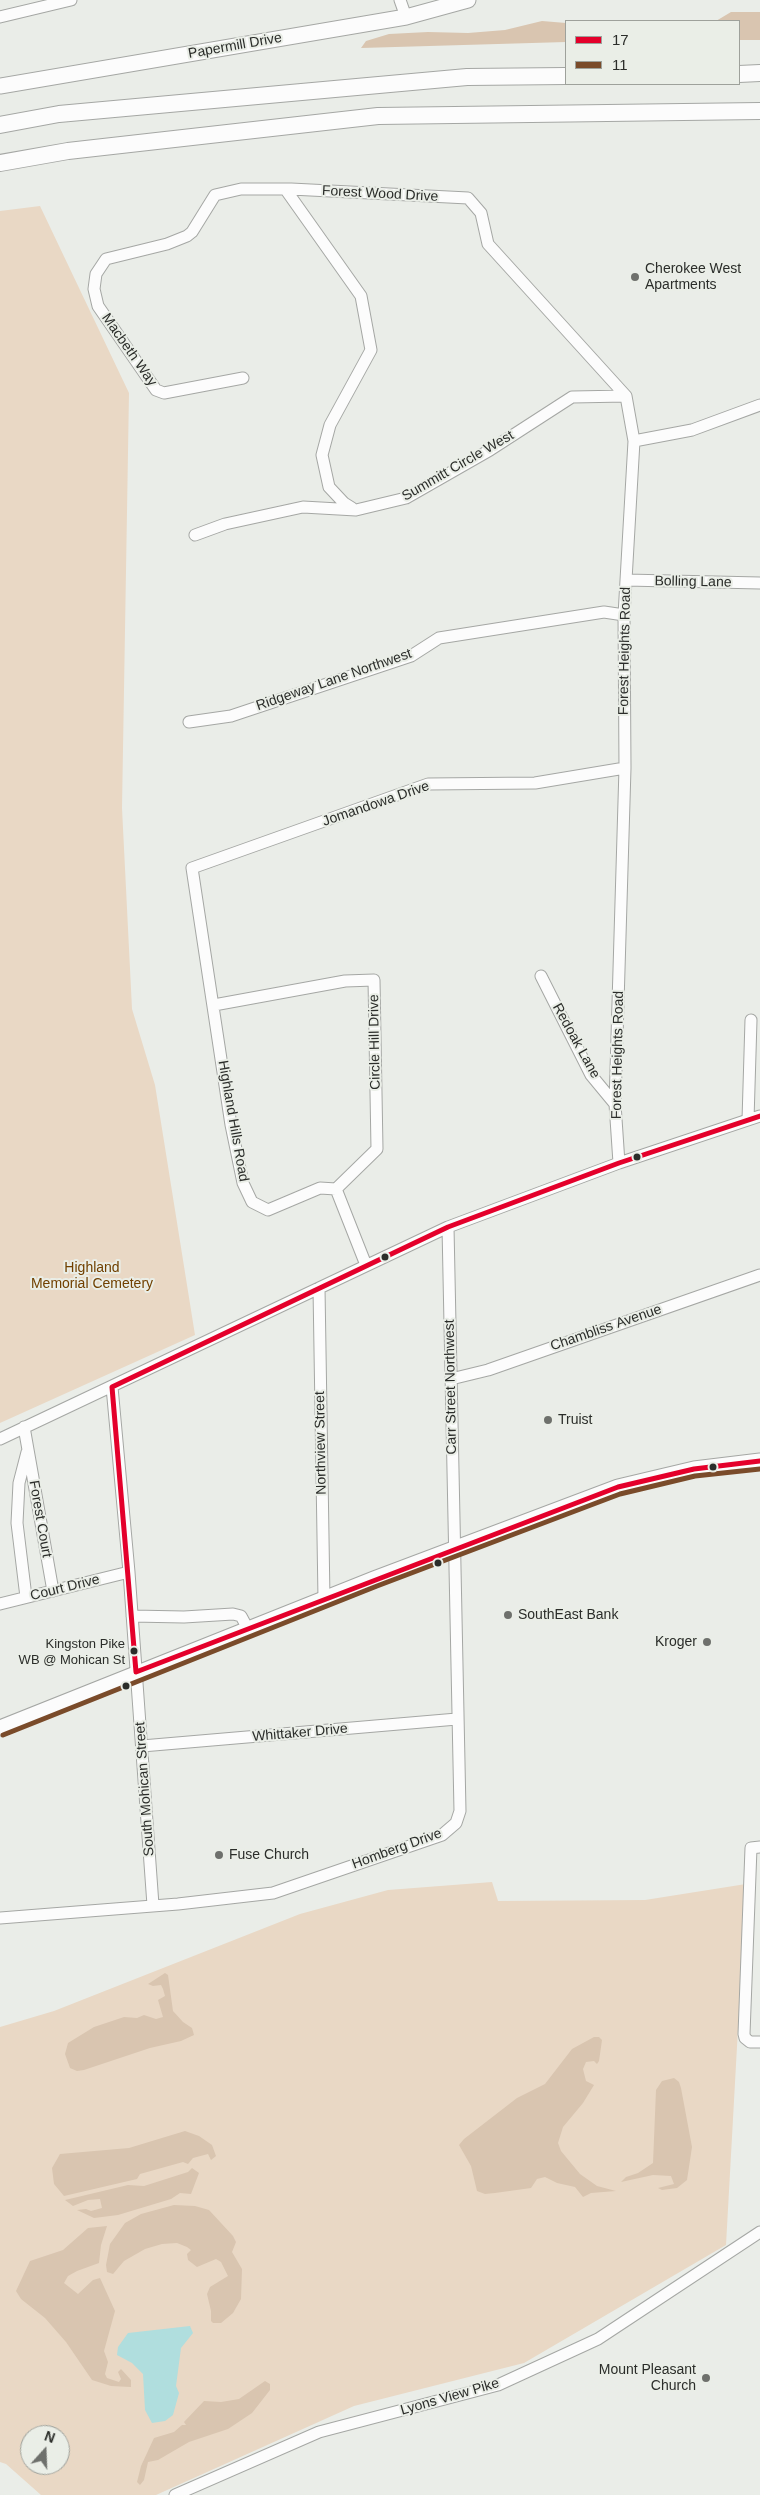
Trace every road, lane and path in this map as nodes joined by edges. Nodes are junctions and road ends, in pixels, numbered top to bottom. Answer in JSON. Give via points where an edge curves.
{"nodes":[{"id":1,"x":71,"y":0,"type":"edge"},
{"id":2,"x":400,"y":0,"type":"edge"},
{"id":3,"x":468,"y":0,"type":"edge"},
{"id":4,"x":0,"y":17,"type":"edge"},
{"id":5,"x":406,"y":17,"type":"junction"},
{"id":6,"x":760,"y":73,"type":"edge"},
{"id":7,"x":740,"y":74,"type":"edge"},
{"id":8,"x":565,"y":76,"type":"edge"},
{"id":9,"x":0,"y":86,"type":"edge"},
{"id":10,"x":760,"y":111,"type":"edge"},
{"id":11,"x":0,"y":125,"type":"edge"},
{"id":12,"x":0,"y":163,"type":"edge"},
{"id":13,"x":289,"y":190,"type":"junction"},
{"id":14,"x":243,"y":378,"type":"dead end"},
{"id":15,"x":626,"y":396,"type":"junction"},
{"id":16,"x":760,"y":405,"type":"edge"},
{"id":17,"x":634,"y":441,"type":"junction"},
{"id":18,"x":356,"y":510,"type":"junction"},
{"id":19,"x":194,"y":535,"type":"dead end"},
{"id":20,"x":626,"y":580,"type":"junction"},
{"id":21,"x":760,"y":583,"type":"edge"},
{"id":22,"x":624,"y":614,"type":"junction"},
{"id":23,"x":189,"y":722,"type":"dead end"},
{"id":24,"x":625,"y":768,"type":"junction"},
{"id":25,"x":192,"y":868,"type":"joint"},
{"id":26,"x":541,"y":976,"type":"dead end"},
{"id":27,"x":214,"y":1005,"type":"junction"},
{"id":28,"x":751,"y":1020,"type":"dead end"},
{"id":29,"x":615,"y":1104,"type":"junction"},
{"id":30,"x":760,"y":1116,"type":"edge"},
{"id":31,"x":748,"y":1120,"type":"junction"},
{"id":32,"x":619,"y":1163,"type":"junction"},
{"id":33,"x":336,"y":1189,"type":"junction"},
{"id":34,"x":448,"y":1227,"type":"junction"},
{"id":35,"x":366,"y":1265,"type":"junction"},
{"id":36,"x":760,"y":1274,"type":"edge"},
{"id":37,"x":319,"y":1288,"type":"junction"},
{"id":38,"x":451,"y":1379,"type":"junction"},
{"id":39,"x":112,"y":1386,"type":"junction"},
{"id":40,"x":24,"y":1427,"type":"junction"},
{"id":41,"x":0,"y":1439,"type":"edge"},
{"id":42,"x":28,"y":1447,"type":"junction"},
{"id":43,"x":760,"y":1462,"type":"edge"},
{"id":44,"x":455,"y":1548,"type":"junction"},
{"id":45,"x":129,"y":1572,"type":"junction"},
{"id":46,"x":53,"y":1591,"type":"junction"},
{"id":47,"x":26,"y":1597,"type":"junction"},
{"id":48,"x":324,"y":1599,"type":"junction"},
{"id":49,"x":0,"y":1604,"type":"edge"},
{"id":50,"x":132,"y":1616,"type":"junction"},
{"id":51,"x":248,"y":1629,"type":"junction"},
{"id":52,"x":136,"y":1672,"type":"junction"},
{"id":53,"x":457,"y":1719,"type":"junction"},
{"id":54,"x":0,"y":1728,"type":"edge"},
{"id":55,"x":142,"y":1746,"type":"junction"},
{"id":56,"x":756,"y":1847,"type":"edge"},
{"id":57,"x":153,"y":1905,"type":"junction"},
{"id":58,"x":0,"y":1918,"type":"edge"},
{"id":59,"x":755,"y":2042,"type":"edge"},
{"id":60,"x":760,"y":2232,"type":"edge"},
{"id":61,"x":175,"y":2495,"type":"edge"}],
"edges":[{"from":1,"to":4,"type":"street"},
{"from":2,"to":5,"type":"street"},
{"from":3,"to":5,"type":"main road","name":"Papermill Drive"},
{"from":5,"to":9,"type":"main road","name":"Papermill Drive"},
{"from":6,"to":7,"type":"highway"},
{"from":8,"to":11,"type":"highway","via":[[467,77],[59,114]]},
{"from":10,"to":12,"type":"highway","via":[[378,116],[68,150]]},
{"from":13,"to":14,"type":"street","name":"Macbeth Way","via":[[241,189],[215,196],[187,236],[106,259],[96,274],[94,289],[98,306],[156,390],[164,393]]},
{"from":13,"to":15,"type":"street","name":"Forest Wood Drive","via":[[468,198],[481,213],[488,244]]},
{"from":13,"to":18,"type":"street","via":[[361,296],[371,350],[330,425],[322,455],[329,487]]},
{"from":15,"to":17,"type":"street","name":"Forest Heights Road"},
{"from":15,"to":18,"type":"street","name":"Summitt Circle West","via":[[572,397],[490,450],[406,498]]},
{"from":16,"to":17,"type":"street","via":[[692,430]]},
{"from":17,"to":20,"type":"street","name":"Forest Heights Road"},
{"from":18,"to":19,"type":"street","name":"Summitt Circle West","via":[[303,507],[225,524]]},
{"from":20,"to":21,"type":"street","name":"Bolling Lane"},
{"from":20,"to":22,"type":"street","name":"Forest Heights Road"},
{"from":22,"to":23,"type":"street","name":"Ridgeway Lane Northwest","via":[[604,612],[439,638],[411,656],[231,716]]},
{"from":22,"to":24,"type":"street","name":"Forest Heights Road"},
{"from":24,"to":25,"type":"street","name":"Jomandowa Drive","via":[[535,783],[428,784]]},
{"from":24,"to":29,"type":"street","name":"Forest Heights Road"},
{"from":25,"to":27,"type":"street","name":"Highland Hills Road"},
{"from":26,"to":29,"type":"street","name":"Redoak Lane","via":[[591,1075]]},
{"from":27,"to":33,"type":"street","name":"Highland Hills Road","via":[[231,1125],[243,1183],[252,1202],[268,1210],[320,1188]]},
{"from":27,"to":33,"type":"street","name":"Circle Hill Drive","via":[[345,981],[374,980],[377,1149]]},
{"from":28,"to":31,"type":"street"},
{"from":29,"to":32,"type":"street","name":"Forest Heights Road"},
{"from":30,"to":31,"type":"street"},
{"from":31,"to":32,"type":"street"},
{"from":32,"to":34,"type":"street"},
{"from":33,"to":35,"type":"street"},
{"from":34,"to":35,"type":"street"},
{"from":34,"to":38,"type":"street","name":"Carr Street Northwest"},
{"from":35,"to":37,"type":"street"},
{"from":36,"to":38,"type":"street","name":"Chambliss Avenue","via":[[488,1370]]},
{"from":37,"to":39,"type":"street"},
{"from":37,"to":48,"type":"street","name":"Northview Street"},
{"from":38,"to":44,"type":"street","name":"Carr Street Northwest"},
{"from":39,"to":40,"type":"street"},
{"from":39,"to":45,"type":"street","name":"South Mohican Street"},
{"from":40,"to":41,"type":"street"},
{"from":40,"to":42,"type":"street","name":"Forest Court"},
{"from":42,"to":46,"type":"street","name":"Forest Court"},
{"from":42,"to":47,"type":"street","name":"Forest Court","via":[[19,1483],[17,1523]]},
{"from":43,"to":44,"type":"main road","via":[[694,1469],[618,1487]]},
{"from":44,"to":48,"type":"main road"},
{"from":44,"to":53,"type":"street","name":"Homberg Drive"},
{"from":45,"to":46,"type":"street","name":"Court Drive"},
{"from":45,"to":50,"type":"street","name":"South Mohican Street"},
{"from":46,"to":47,"type":"street","name":"Court Drive"},
{"from":47,"to":49,"type":"street","name":"Court Drive"},
{"from":48,"to":51,"type":"main road"},
{"from":50,"to":51,"type":"street","via":[[233,1614],[241,1616]]},
{"from":50,"to":52,"type":"street","name":"South Mohican Street"},
{"from":51,"to":52,"type":"main road"},
{"from":52,"to":54,"type":"main road"},
{"from":52,"to":55,"type":"street","name":"South Mohican Street"},
{"from":53,"to":55,"type":"street","name":"Whittaker Drive"},
{"from":53,"to":57,"type":"street","name":"Homberg Drive","via":[[460,1811],[456,1823],[442,1835],[273,1893]]},
{"from":55,"to":57,"type":"street","name":"South Mohican Street"},
{"from":56,"to":59,"type":"street","via":[[744,2034],[745,2038]]},
{"from":57,"to":58,"type":"street","name":"Homberg Drive"},
{"from":60,"to":61,"type":"street","name":"Lyons View Pike","via":[[598,2339],[498,2385],[319,2432]]}]}
